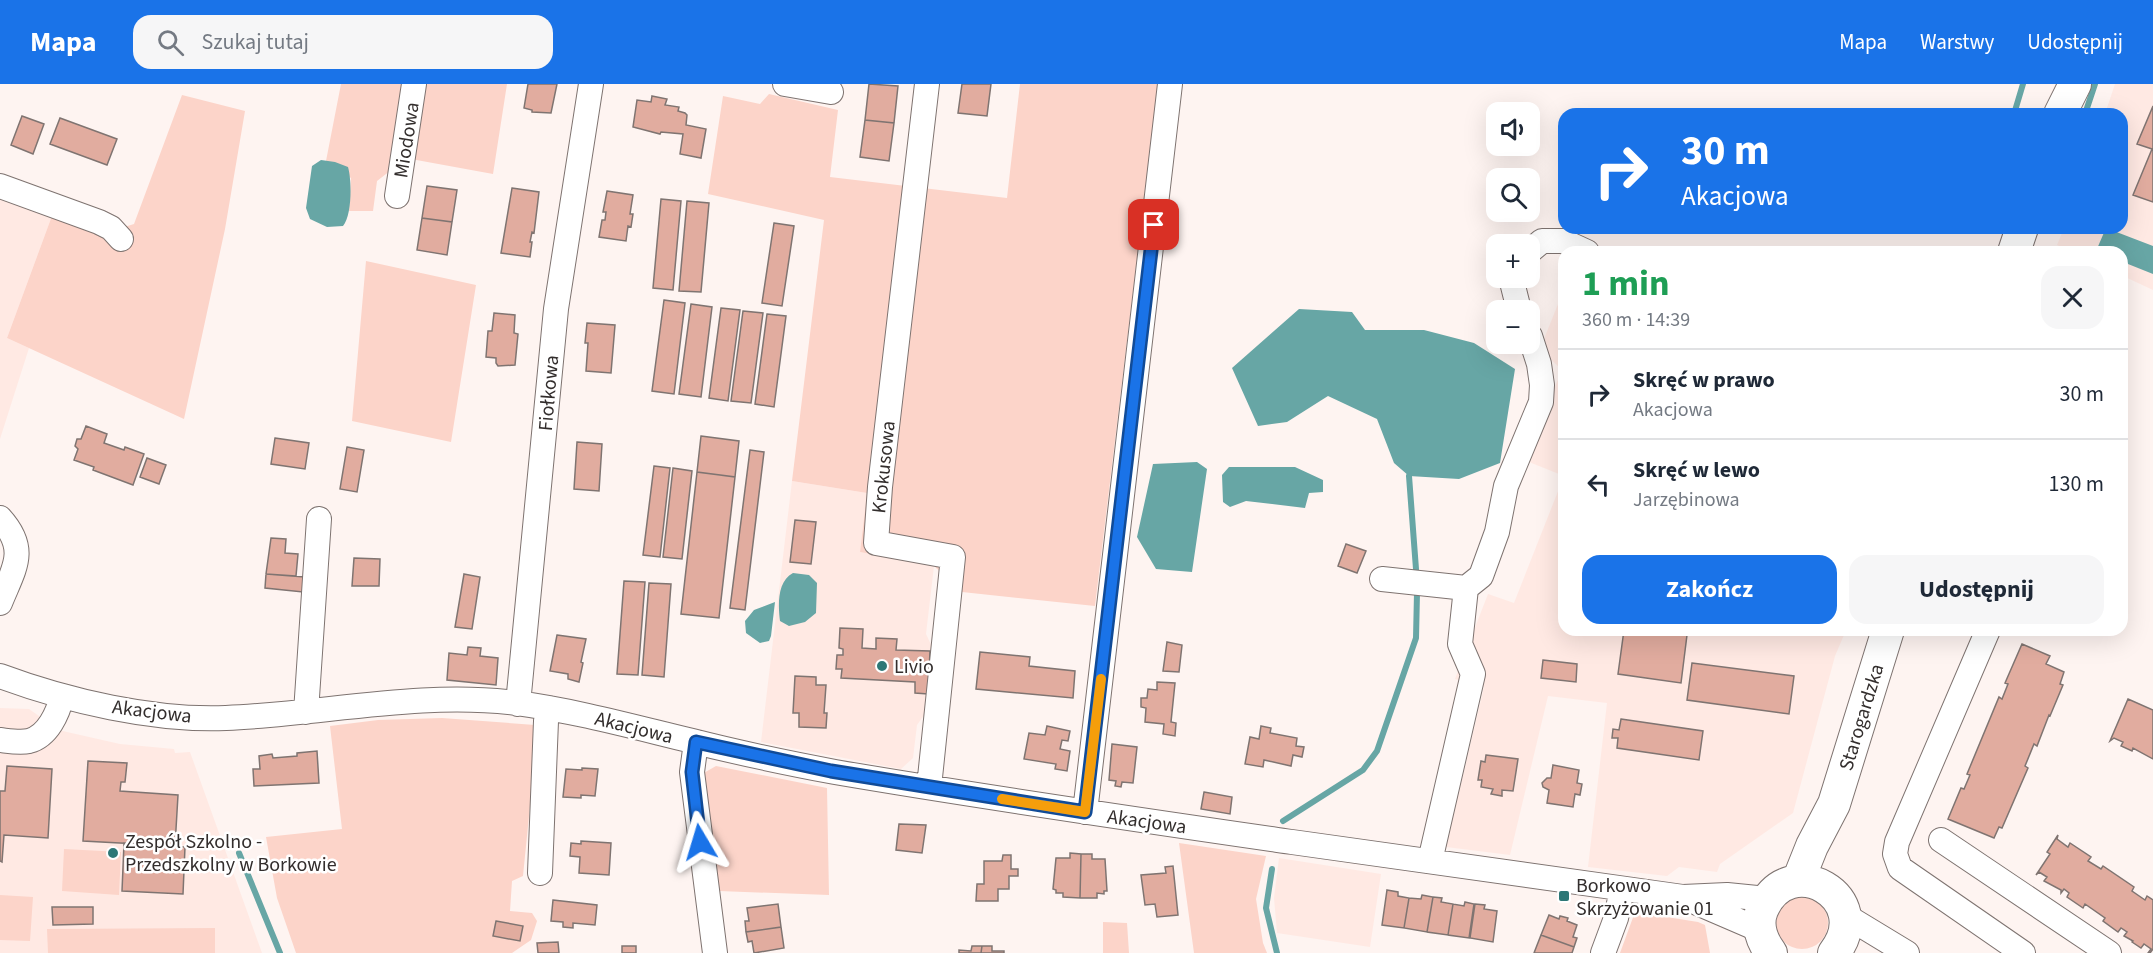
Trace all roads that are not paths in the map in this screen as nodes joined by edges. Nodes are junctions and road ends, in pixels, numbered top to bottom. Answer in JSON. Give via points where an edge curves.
{"nodes":[{"id":1,"x":414,"y":84,"type":"edge"},
{"id":2,"x":591,"y":84,"type":"edge"},
{"id":3,"x":785,"y":84,"type":"edge"},
{"id":4,"x":927,"y":84,"type":"edge"},
{"id":5,"x":1170,"y":84,"type":"edge"},
{"id":6,"x":2061,"y":84,"type":"edge"},
{"id":7,"x":2075,"y":84,"type":"edge"},
{"id":8,"x":831,"y":92,"type":"dead end"},
{"id":9,"x":2060,"y":108,"type":"edge"},
{"id":10,"x":2063,"y":108,"type":"edge"},
{"id":11,"x":0,"y":186,"type":"edge"},
{"id":12,"x":397,"y":196,"type":"dead end"},
{"id":13,"x":121,"y":239,"type":"dead end"},
{"id":14,"x":1540,"y":243,"type":"edge"},
{"id":15,"x":1574,"y":246,"type":"edge"},
{"id":16,"x":1536,"y":354,"type":"edge"},
{"id":17,"x":0,"y":518,"type":"edge"},
{"id":18,"x":319,"y":519,"type":"dead end"},
{"id":19,"x":1382,"y":579,"type":"dead end"},
{"id":20,"x":1466,"y":588,"type":"junction"},
{"id":21,"x":0,"y":603,"type":"edge"},
{"id":22,"x":1886,"y":636,"type":"edge"},
{"id":23,"x":1985,"y":636,"type":"edge"},
{"id":24,"x":0,"y":676,"type":"edge"},
{"id":25,"x":62,"y":696,"type":"junction"},
{"id":26,"x":518,"y":704,"type":"junction"},
{"id":27,"x":549,"y":708,"type":"junction"},
{"id":28,"x":306,"y":712,"type":"junction"},
{"id":29,"x":0,"y":740,"type":"edge"},
{"id":30,"x":696,"y":742,"type":"junction"},
{"id":31,"x":930,"y":787,"type":"junction"},
{"id":32,"x":1085,"y":812,"type":"junction"},
{"id":33,"x":1941,"y":840,"type":"dead end"},
{"id":34,"x":1430,"y":861,"type":"junction"},
{"id":35,"x":540,"y":873,"type":"dead end"},
{"id":36,"x":1812,"y":884,"type":"junction"},
{"id":37,"x":1622,"y":889,"type":"junction"},
{"id":38,"x":1683,"y":897,"type":"junction"},
{"id":39,"x":1767,"y":899,"type":"junction"},
{"id":40,"x":1840,"y":938,"type":"edge"},
{"id":41,"x":1766,"y":941,"type":"edge"},
{"id":42,"x":1901,"y":950,"type":"edge"},
{"id":43,"x":2100,"y":950,"type":"edge"},
{"id":44,"x":715,"y":953,"type":"edge"},
{"id":45,"x":1603,"y":953,"type":"edge"},
{"id":46,"x":2023,"y":953,"type":"edge"}],
"edges":[{"from":1,"to":12,"type":"street","name":"Miodowa"},
{"from":2,"to":26,"type":"street","name":"Fiołkowa","via":[[556,309]]},
{"from":3,"to":8,"type":"street"},
{"from":4,"to":31,"type":"street","name":"Krokusowa","via":[[876,543],[953,557]]},
{"from":5,"to":32,"type":"street"},
{"from":6,"to":9,"type":"main road"},
{"from":7,"to":10,"type":"main road"},
{"from":11,"to":13,"type":"street","via":[[99,222]]},
{"from":14,"to":15,"type":"street","via":[[1563,241]]},
{"from":16,"to":20,"type":"street","via":[[1541,402],[1506,486],[1497,532],[1481,576]]},
{"from":17,"to":21,"type":"street","via":[[16,543],[17,559]]},
{"from":18,"to":28,"type":"street"},
{"from":19,"to":20,"type":"street"},
{"from":20,"to":34,"type":"street","via":[[1460,644],[1473,674]]},
{"from":22,"to":36,"type":"main road","name":"Starogardzka"},
{"from":23,"to":46,"type":"street","via":[[1895,854],[1900,868]]},
{"from":24,"to":25,"type":"street","name":"Akacjowa"},
{"from":25,"to":28,"type":"street","name":"Akacjowa","via":[[166,715],[223,718]]},
{"from":25,"to":29,"type":"street","via":[[59,711],[39,737],[22,742]]},
{"from":26,"to":27,"type":"street","name":"Akacjowa"},
{"from":26,"to":28,"type":"street","name":"Akacjowa","via":[[446,699]]},
{"from":27,"to":30,"type":"street","name":"Akacjowa"},
{"from":27,"to":35,"type":"street"},
{"from":30,"to":31,"type":"street","name":"Akacjowa"},
{"from":30,"to":44,"type":"street","via":[[692,772]]},
{"from":31,"to":32,"type":"street","name":"Akacjowa"},
{"from":32,"to":34,"type":"street","name":"Akacjowa"},
{"from":33,"to":43,"type":"street"},
{"from":34,"to":37,"type":"street","name":"Akacjowa"},
{"from":36,"to":39,"type":"main road","via":[[1786,884]]},
{"from":36,"to":40,"type":"main road","via":[[1839,900]]},
{"from":37,"to":38,"type":"street","name":"Akacjowa"},
{"from":37,"to":45,"type":"street"},
{"from":38,"to":39,"type":"street","name":"Akacjowa","via":[[1727,895]]},
{"from":38,"to":41,"type":"street","name":"Akacjowa"},
{"from":39,"to":41,"type":"main road","via":[[1761,914]]},
{"from":40,"to":42,"type":"street"}]}
